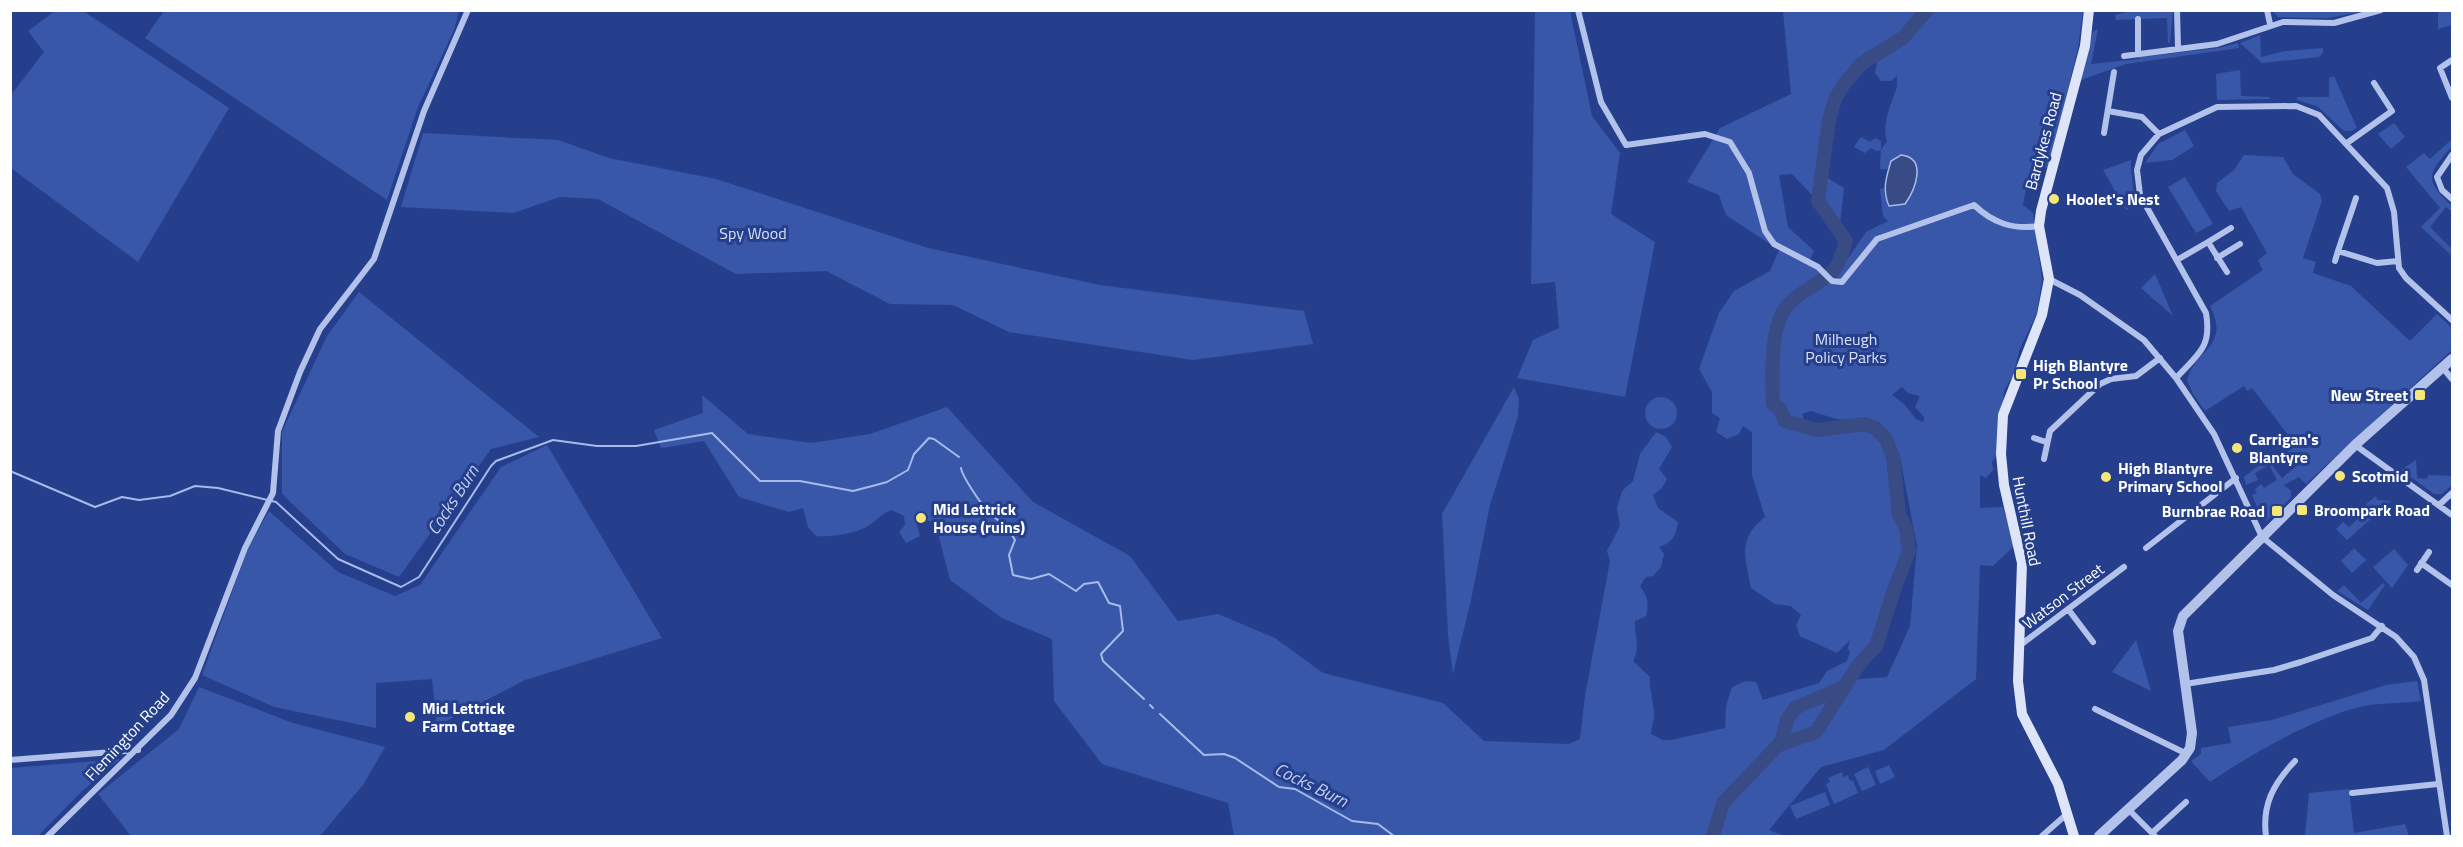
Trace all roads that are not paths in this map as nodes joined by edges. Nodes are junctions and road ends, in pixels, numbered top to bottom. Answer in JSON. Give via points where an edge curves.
{"nodes":[{"id":1,"x":468,"y":10,"type":"edge"},
{"id":2,"x":1578,"y":10,"type":"edge"},
{"id":3,"x":2089,"y":10,"type":"edge"},
{"id":4,"x":2177,"y":10,"type":"edge"},
{"id":5,"x":2267,"y":10,"type":"edge"},
{"id":6,"x":2381,"y":10,"type":"edge"},
{"id":7,"x":2138,"y":19,"type":"dead end"},
{"id":8,"x":2270,"y":24,"type":"junction"},
{"id":9,"x":2178,"y":47,"type":"junction"},
{"id":10,"x":2138,"y":53,"type":"junction"},
{"id":11,"x":2124,"y":56,"type":"dead end"},
{"id":12,"x":2452,"y":60,"type":"edge"},
{"id":13,"x":2114,"y":72,"type":"dead end"},
{"id":14,"x":2374,"y":83,"type":"dead end"},
{"id":15,"x":2452,"y":98,"type":"edge"},
{"id":16,"x":2108,"y":111,"type":"junction"},
{"id":17,"x":2104,"y":133,"type":"dead end"},
{"id":18,"x":2159,"y":134,"type":"junction"},
{"id":19,"x":2347,"y":143,"type":"junction"},
{"id":20,"x":2452,"y":155,"type":"edge"},
{"id":21,"x":2356,"y":198,"type":"dead end"},
{"id":22,"x":2452,"y":199,"type":"edge"},
{"id":23,"x":2039,"y":226,"type":"junction"},
{"id":24,"x":2231,"y":228,"type":"dead end"},
{"id":25,"x":2208,"y":242,"type":"junction"},
{"id":26,"x":2241,"y":244,"type":"dead end"},
{"id":27,"x":2338,"y":251,"type":"junction"},
{"id":28,"x":2217,"y":258,"type":"junction"},
{"id":29,"x":2177,"y":260,"type":"junction"},
{"id":30,"x":2336,"y":261,"type":"dead end"},
{"id":31,"x":2398,"y":261,"type":"junction"},
{"id":32,"x":2227,"y":272,"type":"dead end"},
{"id":33,"x":2049,"y":279,"type":"junction"},
{"id":34,"x":2452,"y":320,"type":"edge"},
{"id":35,"x":2160,"y":358,"type":"junction"},
{"id":36,"x":2452,"y":359,"type":"edge"},
{"id":37,"x":2443,"y":368,"type":"junction"},
{"id":38,"x":2176,"y":378,"type":"junction"},
{"id":39,"x":2452,"y":379,"type":"edge"},
{"id":40,"x":2034,"y":438,"type":"dead end"},
{"id":41,"x":2046,"y":442,"type":"junction"},
{"id":42,"x":2355,"y":445,"type":"junction"},
{"id":43,"x":2044,"y":459,"type":"dead end"},
{"id":44,"x":2236,"y":478,"type":"junction"},
{"id":45,"x":2452,"y":493,"type":"edge"},
{"id":46,"x":2439,"y":505,"type":"junction"},
{"id":47,"x":2452,"y":515,"type":"edge"},
{"id":48,"x":2262,"y":537,"type":"junction"},
{"id":49,"x":2146,"y":548,"type":"dead end"},
{"id":50,"x":2429,"y":552,"type":"dead end"},
{"id":51,"x":2421,"y":563,"type":"junction"},
{"id":52,"x":2124,"y":567,"type":"dead end"},
{"id":53,"x":2417,"y":570,"type":"dead end"},
{"id":54,"x":2452,"y":585,"type":"edge"},
{"id":55,"x":2068,"y":609,"type":"junction"},
{"id":56,"x":2382,"y":626,"type":"junction"},
{"id":57,"x":2093,"y":642,"type":"dead end"},
{"id":58,"x":2019,"y":646,"type":"junction"},
{"id":59,"x":2184,"y":684,"type":"junction"},
{"id":60,"x":2095,"y":709,"type":"dead end"},
{"id":61,"x":138,"y":750,"type":"junction"},
{"id":62,"x":2187,"y":754,"type":"junction"},
{"id":63,"x":10,"y":760,"type":"edge"},
{"id":64,"x":2295,"y":761,"type":"dead end"},
{"id":65,"x":2438,"y":784,"type":"junction"},
{"id":66,"x":2352,"y":793,"type":"dead end"},
{"id":67,"x":2186,"y":802,"type":"dead end"},
{"id":68,"x":2128,"y":809,"type":"junction"},
{"id":69,"x":2068,"y":813,"type":"junction"},
{"id":70,"x":2154,"y":835,"type":"edge"},
{"id":71,"x":48,"y":837,"type":"edge"},
{"id":72,"x":2042,"y":837,"type":"edge"},
{"id":73,"x":2074,"y":837,"type":"edge"},
{"id":74,"x":2099,"y":837,"type":"edge"},
{"id":75,"x":2266,"y":837,"type":"edge"},
{"id":76,"x":2446,"y":837,"type":"edge"}],
"edges":[{"from":1,"to":61,"type":"street","name":"Flemington Road","via":[[424,111],[374,259],[320,329],[300,372],[278,431],[273,493],[245,548],[195,678],[171,715]]},
{"from":2,"to":23,"type":"street","via":[[1601,102],[1626,145],[1705,134],[1730,142],[1749,173],[1766,231],[1774,244],[1818,267],[1838,283],[1877,239],[1974,205],[1988,218],[2018,229]]},
{"from":3,"to":23,"type":"main road","name":"Bardykes Road","via":[[2085,46],[2060,147],[2043,196]]},
{"from":4,"to":9,"type":"street"},
{"from":5,"to":8,"type":"street"},
{"from":6,"to":8,"type":"street","via":[[2334,23],[2290,20]]},
{"from":7,"to":10,"type":"street"},
{"from":8,"to":9,"type":"street","via":[[2226,42]]},
{"from":9,"to":10,"type":"street"},
{"from":10,"to":11,"type":"street"},
{"from":12,"to":15,"type":"street","via":[[2440,68]]},
{"from":13,"to":16,"type":"street"},
{"from":14,"to":19,"type":"street","via":[[2392,111]]},
{"from":16,"to":17,"type":"street"},
{"from":16,"to":18,"type":"street","via":[[2142,117]]},
{"from":18,"to":19,"type":"street","via":[[2217,107],[2295,106],[2319,115]]},
{"from":18,"to":29,"type":"street","via":[[2141,155],[2137,180],[2140,195]]},
{"from":19,"to":31,"type":"street","via":[[2388,188]]},
{"from":20,"to":22,"type":"street","via":[[2437,177],[2442,190]]},
{"from":21,"to":27,"type":"street"},
{"from":23,"to":33,"type":"main road","name":"Bardykes Road"},
{"from":24,"to":25,"type":"street"},
{"from":25,"to":28,"type":"street"},
{"from":25,"to":29,"type":"street"},
{"from":26,"to":28,"type":"street"},
{"from":27,"to":30,"type":"street"},
{"from":27,"to":31,"type":"street","via":[[2377,263]]},
{"from":28,"to":32,"type":"street"},
{"from":29,"to":38,"type":"street","via":[[2206,313],[2210,332],[2202,350]]},
{"from":31,"to":34,"type":"street","via":[[2406,278]]},
{"from":33,"to":35,"type":"street","via":[[2138,335]]},
{"from":33,"to":58,"type":"main road","name":"Hunthill Road","via":[[2042,315],[2003,415],[2004,485],[2023,575]]},
{"from":35,"to":38,"type":"street"},
{"from":35,"to":41,"type":"street","via":[[2136,376],[2100,384],[2050,431]]},
{"from":36,"to":37,"type":"street"},
{"from":37,"to":39,"type":"street"},
{"from":37,"to":42,"type":"street"},
{"from":38,"to":44,"type":"street","via":[[2214,434]]},
{"from":40,"to":41,"type":"street"},
{"from":41,"to":43,"type":"street"},
{"from":42,"to":46,"type":"street"},
{"from":42,"to":48,"type":"street"},
{"from":44,"to":48,"type":"street"},
{"from":44,"to":49,"type":"street"},
{"from":45,"to":46,"type":"street"},
{"from":46,"to":47,"type":"street"},
{"from":48,"to":56,"type":"street","via":[[2333,595]]},
{"from":48,"to":59,"type":"street","via":[[2183,616],[2178,631]]},
{"from":50,"to":51,"type":"street"},
{"from":51,"to":53,"type":"street"},
{"from":51,"to":54,"type":"street"},
{"from":52,"to":55,"type":"street","name":"Watson Street"},
{"from":55,"to":57,"type":"street"},
{"from":55,"to":58,"type":"street","name":"Watson Street"},
{"from":56,"to":59,"type":"street","via":[[2372,638],[2274,670]]},
{"from":56,"to":65,"type":"street","via":[[2406,647],[2421,670]]},
{"from":58,"to":69,"type":"main road","name":"Hunthill Road","via":[[2022,714],[2058,784]]},
{"from":59,"to":62,"type":"street","via":[[2192,733]]},
{"from":60,"to":62,"type":"street"},
{"from":61,"to":63,"type":"street"},
{"from":61,"to":71,"type":"street","name":"Flemington Road"},
{"from":62,"to":68,"type":"street"},
{"from":64,"to":75,"type":"street","via":[[2270,794],[2265,811]]},
{"from":65,"to":66,"type":"street"},
{"from":65,"to":76,"type":"street"},
{"from":67,"to":70,"type":"street"},
{"from":68,"to":70,"type":"street"},
{"from":68,"to":74,"type":"street"},
{"from":69,"to":72,"type":"street"},
{"from":69,"to":73,"type":"main road","name":"Hunthill Road"}]}
